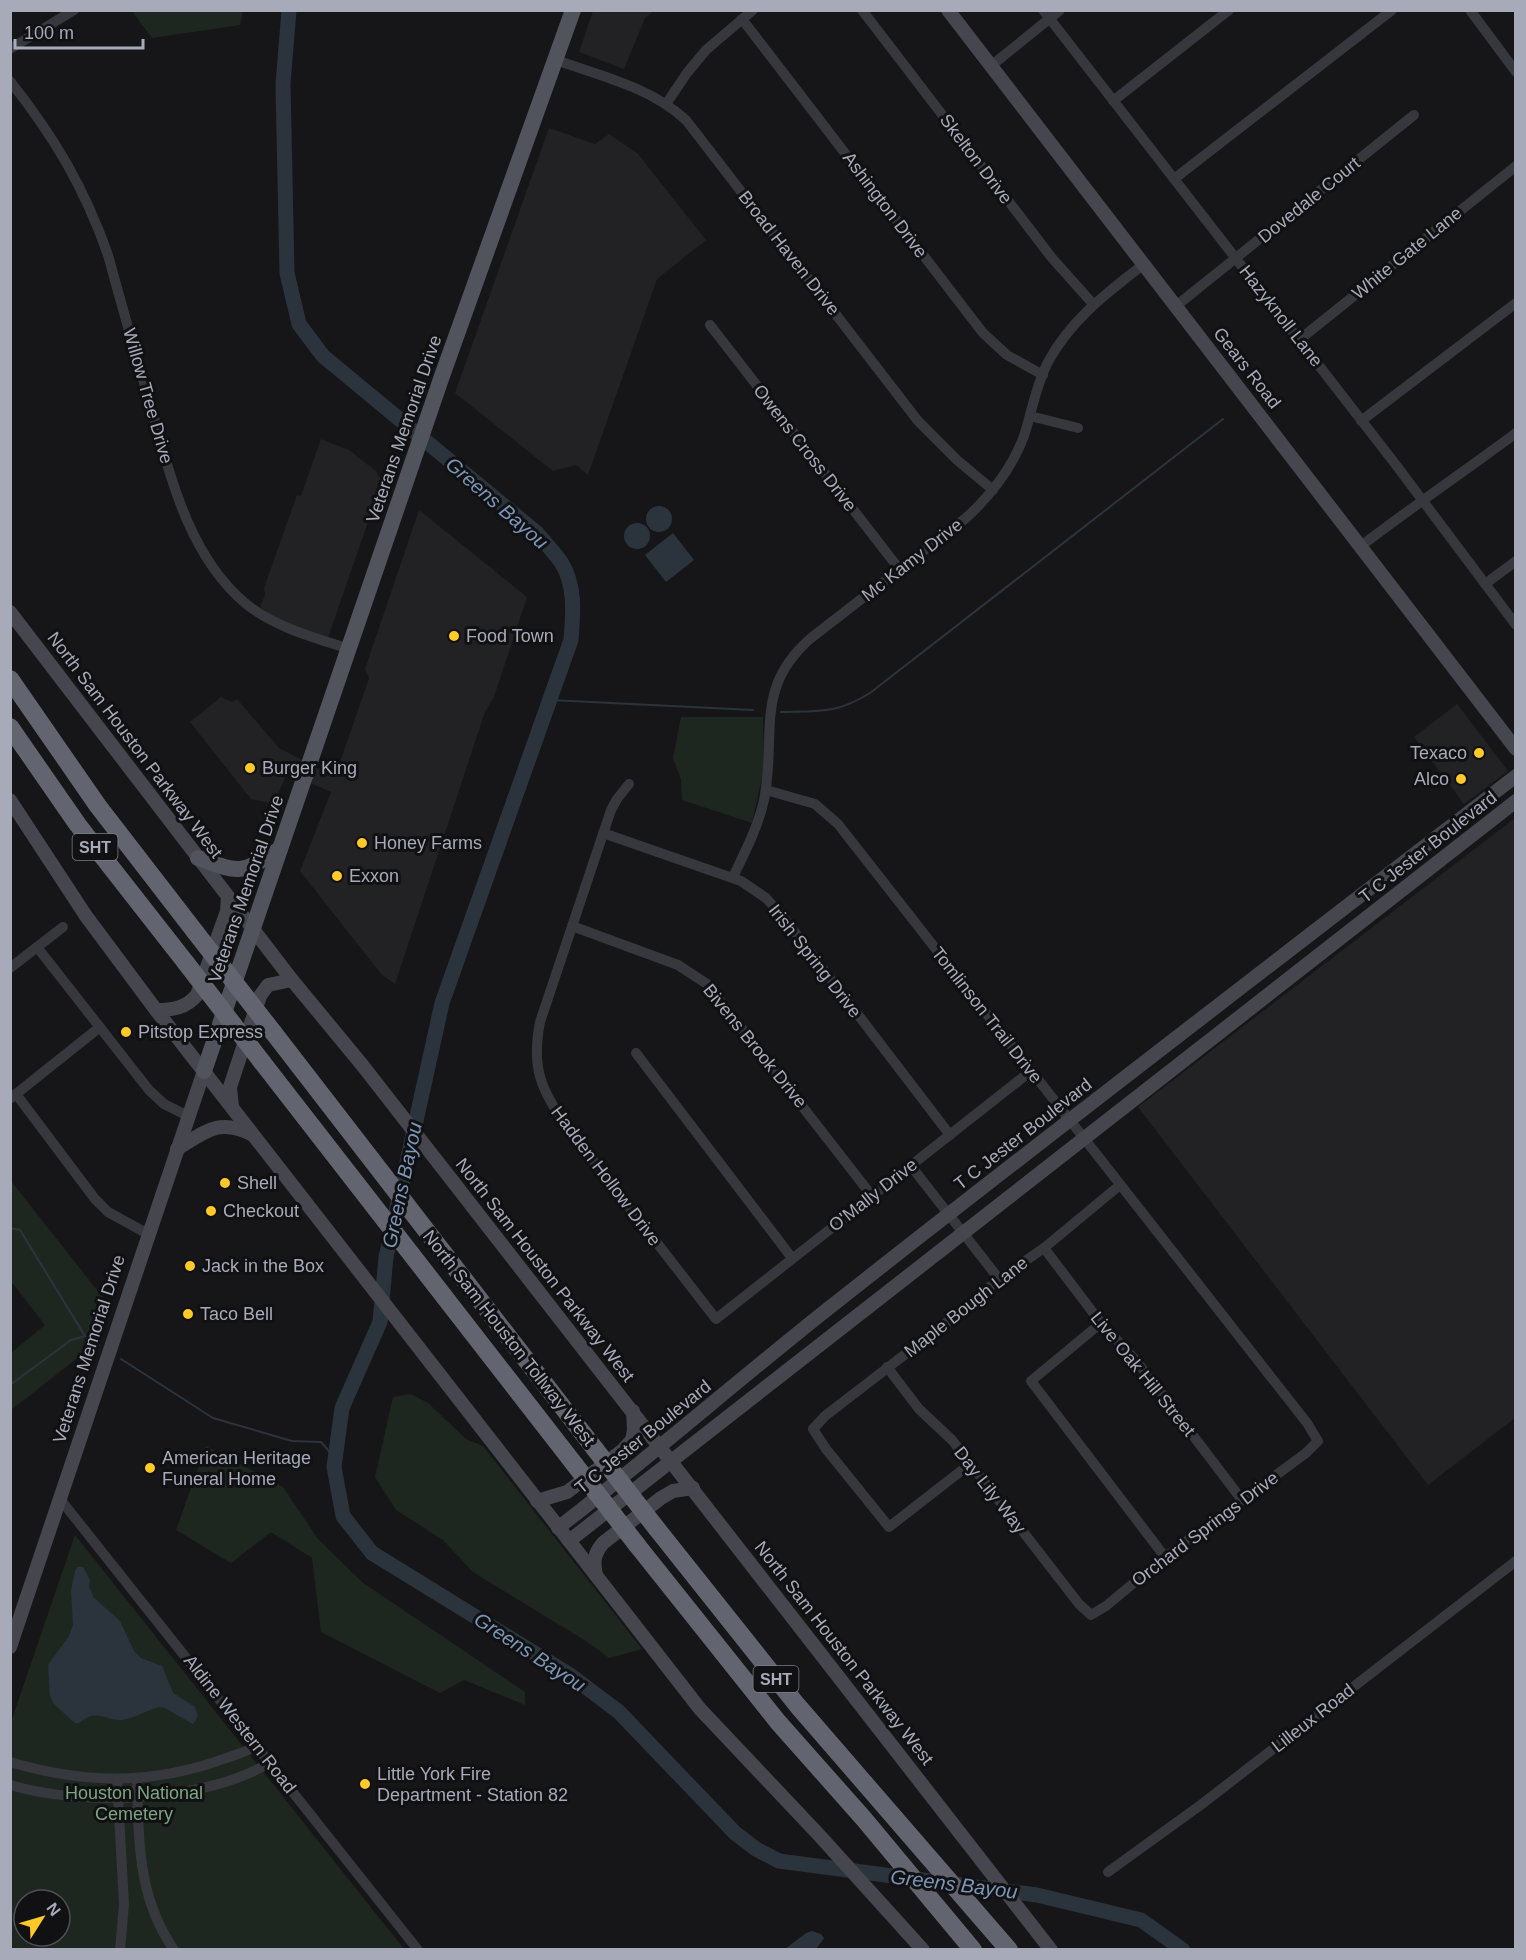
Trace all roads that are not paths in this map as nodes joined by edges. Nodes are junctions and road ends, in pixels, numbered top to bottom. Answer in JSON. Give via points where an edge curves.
{"nodes":[{"id":1,"x":74,"y":10,"type":"edge"},
{"id":2,"x":573,"y":10,"type":"edge"},
{"id":3,"x":753,"y":10,"type":"edge"},
{"id":4,"x":862,"y":10,"type":"edge"},
{"id":5,"x":948,"y":10,"type":"edge"},
{"id":6,"x":1060,"y":10,"type":"edge"},
{"id":7,"x":1228,"y":10,"type":"edge"},
{"id":8,"x":1392,"y":10,"type":"edge"},
{"id":9,"x":1470,"y":10,"type":"edge"},
{"id":10,"x":1046,"y":15,"type":"edge"},
{"id":11,"x":742,"y":19,"type":"junction"},
{"id":12,"x":10,"y":49,"type":"edge"},
{"id":13,"x":556,"y":60,"type":"junction"},
{"id":14,"x":991,"y":66,"type":"junction"},
{"id":15,"x":1515,"y":72,"type":"edge"},
{"id":16,"x":10,"y":81,"type":"edge"},
{"id":17,"x":1113,"y":100,"type":"junction"},
{"id":18,"x":666,"y":104,"type":"junction"},
{"id":19,"x":1414,"y":115,"type":"dead end"},
{"id":20,"x":1515,"y":166,"type":"edge"},
{"id":21,"x":1174,"y":179,"type":"junction"},
{"id":22,"x":1236,"y":259,"type":"junction"},
{"id":23,"x":1144,"y":264,"type":"junction"},
{"id":24,"x":1515,"y":303,"type":"edge"},
{"id":25,"x":1093,"y":304,"type":"junction"},
{"id":26,"x":1176,"y":306,"type":"junction"},
{"id":27,"x":711,"y":325,"type":"dead end"},
{"id":28,"x":1299,"y":340,"type":"junction"},
{"id":29,"x":1042,"y":375,"type":"junction"},
{"id":30,"x":1030,"y":416,"type":"junction"},
{"id":31,"x":1361,"y":421,"type":"junction"},
{"id":32,"x":1078,"y":428,"type":"dead end"},
{"id":33,"x":1515,"y":432,"type":"edge"},
{"id":34,"x":993,"y":490,"type":"junction"},
{"id":35,"x":1421,"y":500,"type":"junction"},
{"id":36,"x":1361,"y":546,"type":"junction"},
{"id":37,"x":1515,"y":561,"type":"edge"},
{"id":38,"x":900,"y":570,"type":"junction"},
{"id":39,"x":1485,"y":584,"type":"junction"},
{"id":40,"x":10,"y":612,"type":"edge"},
{"id":41,"x":1515,"y":625,"type":"edge"},
{"id":42,"x":349,"y":649,"type":"junction"},
{"id":43,"x":10,"y":679,"type":"edge"},
{"id":44,"x":10,"y":727,"type":"edge"},
{"id":45,"x":1515,"y":749,"type":"edge"},
{"id":46,"x":1515,"y":776,"type":"edge"},
{"id":47,"x":629,"y":784,"type":"dead end"},
{"id":48,"x":766,"y":790,"type":"junction"},
{"id":49,"x":10,"y":800,"type":"edge"},
{"id":50,"x":1515,"y":801,"type":"edge"},
{"id":51,"x":603,"y":833,"type":"junction"},
{"id":52,"x":280,"y":849,"type":"junction"},
{"id":53,"x":1410,"y":857,"type":"junction"},
{"id":54,"x":198,"y":858,"type":"junction"},
{"id":55,"x":1423,"y":874,"type":"junction"},
{"id":56,"x":733,"y":877,"type":"junction"},
{"id":57,"x":228,"y":897,"type":"junction"},
{"id":58,"x":572,"y":926,"type":"junction"},
{"id":59,"x":63,"y":927,"type":"dead end"},
{"id":60,"x":252,"y":929,"type":"junction"},
{"id":61,"x":37,"y":947,"type":"junction"},
{"id":62,"x":10,"y":968,"type":"edge"},
{"id":63,"x":1258,"y":973,"type":"junction"},
{"id":64,"x":292,"y":980,"type":"junction"},
{"id":65,"x":1272,"y":992,"type":"junction"},
{"id":66,"x":156,"y":1010,"type":"junction"},
{"id":67,"x":100,"y":1027,"type":"junction"},
{"id":68,"x":636,"y":1053,"type":"dead end"},
{"id":69,"x":204,"y":1071,"type":"junction"},
{"id":70,"x":1031,"y":1071,"type":"junction"},
{"id":71,"x":13,"y":1096,"type":"edge"},
{"id":72,"x":233,"y":1109,"type":"junction"},
{"id":73,"x":188,"y":1116,"type":"junction"},
{"id":74,"x":1069,"y":1120,"type":"junction"},
{"id":75,"x":950,"y":1135,"type":"junction"},
{"id":76,"x":254,"y":1136,"type":"junction"},
{"id":77,"x":1083,"y":1138,"type":"junction"},
{"id":78,"x":177,"y":1149,"type":"junction"},
{"id":79,"x":911,"y":1166,"type":"junction"},
{"id":80,"x":1120,"y":1185,"type":"junction"},
{"id":81,"x":872,"y":1196,"type":"junction"},
{"id":82,"x":949,"y":1215,"type":"junction"},
{"id":83,"x":962,"y":1232,"type":"junction"},
{"id":84,"x":148,"y":1234,"type":"junction"},
{"id":85,"x":1044,"y":1248,"type":"junction"},
{"id":86,"x":792,"y":1258,"type":"junction"},
{"id":87,"x":999,"y":1279,"type":"junction"},
{"id":88,"x":834,"y":1304,"type":"junction"},
{"id":89,"x":716,"y":1318,"type":"joint"},
{"id":90,"x":847,"y":1322,"type":"junction"},
{"id":91,"x":1101,"y":1323,"type":"junction"},
{"id":92,"x":887,"y":1367,"type":"junction"},
{"id":93,"x":633,"y":1411,"type":"junction"},
{"id":94,"x":1318,"y":1441,"type":"joint"},
{"id":95,"x":661,"y":1447,"type":"junction"},
{"id":96,"x":671,"y":1461,"type":"junction"},
{"id":97,"x":970,"y":1464,"type":"junction"},
{"id":98,"x":693,"y":1488,"type":"junction"},
{"id":99,"x":60,"y":1499,"type":"junction"},
{"id":100,"x":1242,"y":1500,"type":"junction"},
{"id":101,"x":537,"y":1501,"type":"junction"},
{"id":102,"x":558,"y":1528,"type":"junction"},
{"id":103,"x":569,"y":1541,"type":"junction"},
{"id":104,"x":1165,"y":1557,"type":"junction"},
{"id":105,"x":1515,"y":1561,"type":"edge"},
{"id":106,"x":596,"y":1576,"type":"junction"},
{"id":107,"x":1091,"y":1616,"type":"joint"},
{"id":108,"x":10,"y":1647,"type":"edge"},
{"id":109,"x":258,"y":1746,"type":"junction"},
{"id":110,"x":10,"y":1762,"type":"edge"},
{"id":111,"x":271,"y":1762,"type":"junction"},
{"id":112,"x":117,"y":1779,"type":"junction"},
{"id":113,"x":137,"y":1779,"type":"junction"},
{"id":114,"x":10,"y":1785,"type":"edge"},
{"id":115,"x":118,"y":1797,"type":"junction"},
{"id":116,"x":138,"y":1797,"type":"junction"},
{"id":117,"x":140,"y":1855,"type":"junction"},
{"id":118,"x":122,"y":1856,"type":"junction"},
{"id":119,"x":1108,"y":1872,"type":"dead end"},
{"id":120,"x":120,"y":1950,"type":"edge"},
{"id":121,"x":174,"y":1950,"type":"edge"},
{"id":122,"x":418,"y":1950,"type":"edge"},
{"id":123,"x":923,"y":1950,"type":"edge"},
{"id":124,"x":973,"y":1950,"type":"edge"},
{"id":125,"x":1009,"y":1950,"type":"edge"},
{"id":126,"x":1051,"y":1950,"type":"edge"}],
"edges":[{"from":1,"to":12,"type":"street"},
{"from":2,"to":13,"type":"main road","name":"Veterans Memorial Drive"},
{"from":3,"to":11,"type":"street"},
{"from":4,"to":25,"type":"street","name":"Skelton Drive","via":[[1052,258]]},
{"from":5,"to":14,"type":"main road","name":"Gears Road"},
{"from":6,"to":10,"type":"street"},
{"from":7,"to":17,"type":"street"},
{"from":8,"to":21,"type":"street"},
{"from":9,"to":15,"type":"street"},
{"from":10,"to":14,"type":"street"},
{"from":10,"to":17,"type":"street","name":"Hazyknoll Lane"},
{"from":11,"to":18,"type":"street","via":[[706,50]]},
{"from":11,"to":29,"type":"street","name":"Ashington Drive","via":[[982,333],[1007,355]]},
{"from":13,"to":18,"type":"street","name":"Broad Haven Drive","via":[[645,91]]},
{"from":13,"to":42,"type":"main road","name":"Veterans Memorial Drive"},
{"from":14,"to":23,"type":"main road","name":"Gears Road"},
{"from":16,"to":42,"type":"street","name":"Willow Tree Drive","via":[[74,173],[95,218],[172,483],[183,514],[207,557],[235,594],[266,617]]},
{"from":17,"to":21,"type":"street","name":"Hazyknoll Lane"},
{"from":18,"to":34,"type":"street","name":"Broad Haven Drive","via":[[691,126],[918,421]]},
{"from":19,"to":22,"type":"street","name":"Dovedale Court"},
{"from":20,"to":28,"type":"street","name":"White Gate Lane"},
{"from":21,"to":22,"type":"street","name":"Hazyknoll Lane"},
{"from":22,"to":26,"type":"street","name":"Dovedale Court"},
{"from":22,"to":28,"type":"street","name":"Hazyknoll Lane"},
{"from":23,"to":25,"type":"street","name":"Mc Kamy Drive"},
{"from":23,"to":26,"type":"main road","name":"Gears Road"},
{"from":24,"to":31,"type":"street"},
{"from":25,"to":29,"type":"street","name":"Mc Kamy Drive","via":[[1068,332]]},
{"from":26,"to":36,"type":"main road","name":"Gears Road"},
{"from":27,"to":38,"type":"street","name":"Owens Cross Drive"},
{"from":28,"to":31,"type":"street","name":"Hazyknoll Lane"},
{"from":29,"to":30,"type":"street","name":"Mc Kamy Drive"},
{"from":30,"to":32,"type":"street"},
{"from":30,"to":34,"type":"street","name":"Mc Kamy Drive","via":[[1014,457]]},
{"from":31,"to":35,"type":"street","name":"Hazyknoll Lane"},
{"from":33,"to":35,"type":"street","via":[[1458,477]]},
{"from":34,"to":38,"type":"street","name":"Mc Kamy Drive","via":[[966,518]]},
{"from":35,"to":36,"type":"street"},
{"from":35,"to":39,"type":"street","name":"Hazyknoll Lane"},
{"from":36,"to":45,"type":"main road","name":"Gears Road"},
{"from":37,"to":39,"type":"street"},
{"from":38,"to":48,"type":"street","name":"Mc Kamy Drive","via":[[805,644],[785,666],[770,709]]},
{"from":39,"to":41,"type":"street","name":"Hazyknoll Lane"},
{"from":40,"to":54,"type":"main road","name":"North Sam Houston Parkway West"},
{"from":42,"to":52,"type":"main road","name":"Veterans Memorial Drive"},
{"from":43,"to":125,"type":"highway","name":"North Sam Houston Tollway West","number":"SHT","bridge":true,"via":[[98,806],[657,1529],[797,1705]]},
{"from":44,"to":124,"type":"highway","name":"North Sam Houston Tollway West","number":"SHT","bridge":true,"via":[[78,825],[574,1465],[778,1722]]},
{"from":46,"to":53,"type":"main road","name":"T C Jester Boulevard"},
{"from":47,"to":51,"type":"street","name":"Hadden Hollow Drive","via":[[616,799]]},
{"from":48,"to":56,"type":"street","name":"Mc Kamy Drive","via":[[758,822]]},
{"from":48,"to":70,"type":"street","name":"Tomlinson Trail Drive","via":[[815,804],[838,824]]},
{"from":49,"to":66,"type":"main road","via":[[86,916]]},
{"from":50,"to":55,"type":"main road","name":"T C Jester Boulevard"},
{"from":51,"to":56,"type":"street","name":"Irish Spring Drive"},
{"from":51,"to":58,"type":"street","name":"Hadden Hollow Drive"},
{"from":52,"to":54,"type":"main road","via":[[241,870]]},
{"from":52,"to":60,"type":"main road","name":"Veterans Memorial Drive"},
{"from":53,"to":55,"type":"main road"},
{"from":53,"to":63,"type":"main road","name":"T C Jester Boulevard"},
{"from":54,"to":57,"type":"main road","name":"North Sam Houston Parkway West"},
{"from":55,"to":65,"type":"main road","name":"T C Jester Boulevard"},
{"from":56,"to":75,"type":"street","name":"Irish Spring Drive","via":[[754,888],[780,913]]},
{"from":57,"to":60,"type":"main road","name":"North Sam Houston Parkway West"},
{"from":57,"to":66,"type":"main road","via":[[227,911],[197,995],[190,1004]]},
{"from":58,"to":81,"type":"street","name":"Bivens Brook Drive","via":[[678,965],[707,984]]},
{"from":58,"to":89,"type":"street","name":"Hadden Hollow Drive","via":[[540,1022],[538,1074],[567,1126]]},
{"from":59,"to":61,"type":"street"},
{"from":60,"to":64,"type":"main road","name":"North Sam Houston Parkway West"},
{"from":60,"to":69,"type":"main road","name":"Veterans Memorial Drive"},
{"from":61,"to":62,"type":"street"},
{"from":61,"to":67,"type":"street"},
{"from":63,"to":65,"type":"main road"},
{"from":63,"to":74,"type":"main road","name":"T C Jester Boulevard"},
{"from":64,"to":72,"type":"main road","via":[[268,985],[260,996],[230,1087]]},
{"from":64,"to":93,"type":"main road","name":"North Sam Houston Parkway West"},
{"from":65,"to":77,"type":"main road","name":"T C Jester Boulevard"},
{"from":66,"to":69,"type":"main road"},
{"from":67,"to":71,"type":"street"},
{"from":67,"to":73,"type":"street","via":[[149,1090],[164,1104]]},
{"from":68,"to":86,"type":"street"},
{"from":69,"to":72,"type":"main road"},
{"from":69,"to":73,"type":"main road","name":"Veterans Memorial Drive"},
{"from":70,"to":74,"type":"street","name":"Tomlinson Trail Drive"},
{"from":70,"to":75,"type":"street","name":"O'Mally Drive"},
{"from":71,"to":84,"type":"street","via":[[95,1199],[114,1216]]},
{"from":72,"to":76,"type":"main road"},
{"from":73,"to":78,"type":"main road","name":"Veterans Memorial Drive"},
{"from":74,"to":77,"type":"street","name":"Tomlinson Trail Drive"},
{"from":74,"to":82,"type":"main road","name":"T C Jester Boulevard"},
{"from":75,"to":79,"type":"street","name":"O'Mally Drive"},
{"from":76,"to":78,"type":"main road","via":[[236,1127],[221,1126]]},
{"from":76,"to":101,"type":"main road"},
{"from":77,"to":80,"type":"street","name":"Tomlinson Trail Drive"},
{"from":77,"to":83,"type":"main road","name":"T C Jester Boulevard"},
{"from":78,"to":84,"type":"main road","name":"Veterans Memorial Drive"},
{"from":79,"to":81,"type":"street","name":"O'Mally Drive"},
{"from":79,"to":82,"type":"street"},
{"from":80,"to":85,"type":"street","name":"Maple Bough Lane"},
{"from":80,"to":94,"type":"street","name":"Tomlinson Trail Drive"},
{"from":81,"to":86,"type":"street","name":"O'Mally Drive"},
{"from":82,"to":83,"type":"street"},
{"from":82,"to":88,"type":"main road","name":"T C Jester Boulevard"},
{"from":83,"to":87,"type":"street"},
{"from":83,"to":90,"type":"main road","name":"T C Jester Boulevard"},
{"from":84,"to":99,"type":"main road","name":"Veterans Memorial Drive"},
{"from":85,"to":87,"type":"street","name":"Maple Bough Lane"},
{"from":85,"to":91,"type":"street","name":"Live Oak Hill Street"},
{"from":86,"to":89,"type":"street","name":"O'Mally Drive"},
{"from":87,"to":92,"type":"street","name":"Maple Bough Lane"},
{"from":88,"to":90,"type":"main road"},
{"from":88,"to":95,"type":"main road","name":"T C Jester Boulevard"},
{"from":90,"to":96,"type":"main road","name":"T C Jester Boulevard"},
{"from":91,"to":100,"type":"street","name":"Live Oak Hill Street","via":[[1138,1363]]},
{"from":91,"to":104,"type":"street","via":[[1031,1381]]},
{"from":92,"to":97,"type":"street","name":"Day Lily Way"},
{"from":92,"to":97,"type":"street","name":"Maple Bough Lane","via":[[813,1429],[889,1527]]},
{"from":93,"to":95,"type":"main road","name":"North Sam Houston Parkway West"},
{"from":93,"to":101,"type":"main road","via":[[632,1440],[623,1450],[567,1492]]},
{"from":94,"to":100,"type":"street","name":"Orchard Springs Drive"},
{"from":95,"to":96,"type":"main road","name":"North Sam Houston Parkway West"},
{"from":95,"to":102,"type":"main road","name":"T C Jester Boulevard"},
{"from":96,"to":98,"type":"main road","name":"North Sam Houston Parkway West"},
{"from":96,"to":103,"type":"main road","name":"T C Jester Boulevard"},
{"from":97,"to":107,"type":"street","name":"Day Lily Way"},
{"from":98,"to":106,"type":"main road","via":[[673,1491],[661,1498],[603,1543],[593,1563]]},
{"from":98,"to":126,"type":"main road","name":"North Sam Houston Parkway West"},
{"from":99,"to":108,"type":"main road","name":"Veterans Memorial Drive"},
{"from":99,"to":109,"type":"street","name":"Aldine Western Road"},
{"from":100,"to":104,"type":"street","name":"Orchard Springs Drive"},
{"from":101,"to":102,"type":"main road"},
{"from":102,"to":103,"type":"main road"},
{"from":103,"to":106,"type":"main road"},
{"from":104,"to":107,"type":"street","name":"Orchard Springs Drive"},
{"from":105,"to":119,"type":"street","name":"Lilleux Road","via":[[1202,1804]]},
{"from":106,"to":123,"type":"main road","via":[[700,1709]]},
{"from":109,"to":111,"type":"street","name":"Aldine Western Road"},
{"from":109,"to":113,"type":"street","via":[[167,1776]]},
{"from":110,"to":112,"type":"street","via":[[63,1775]]},
{"from":111,"to":116,"type":"street","via":[[237,1778],[201,1788]]},
{"from":111,"to":122,"type":"street","name":"Aldine Western Road"},
{"from":112,"to":113,"type":"street"},
{"from":112,"to":115,"type":"street"},
{"from":113,"to":116,"type":"street"},
{"from":114,"to":115,"type":"street","via":[[45,1793]]},
{"from":115,"to":116,"type":"street"},
{"from":115,"to":118,"type":"street"},
{"from":116,"to":117,"type":"street"},
{"from":117,"to":118,"type":"street"},
{"from":117,"to":121,"type":"street","via":[[150,1903]]},
{"from":118,"to":120,"type":"street","via":[[124,1915]]}]}
